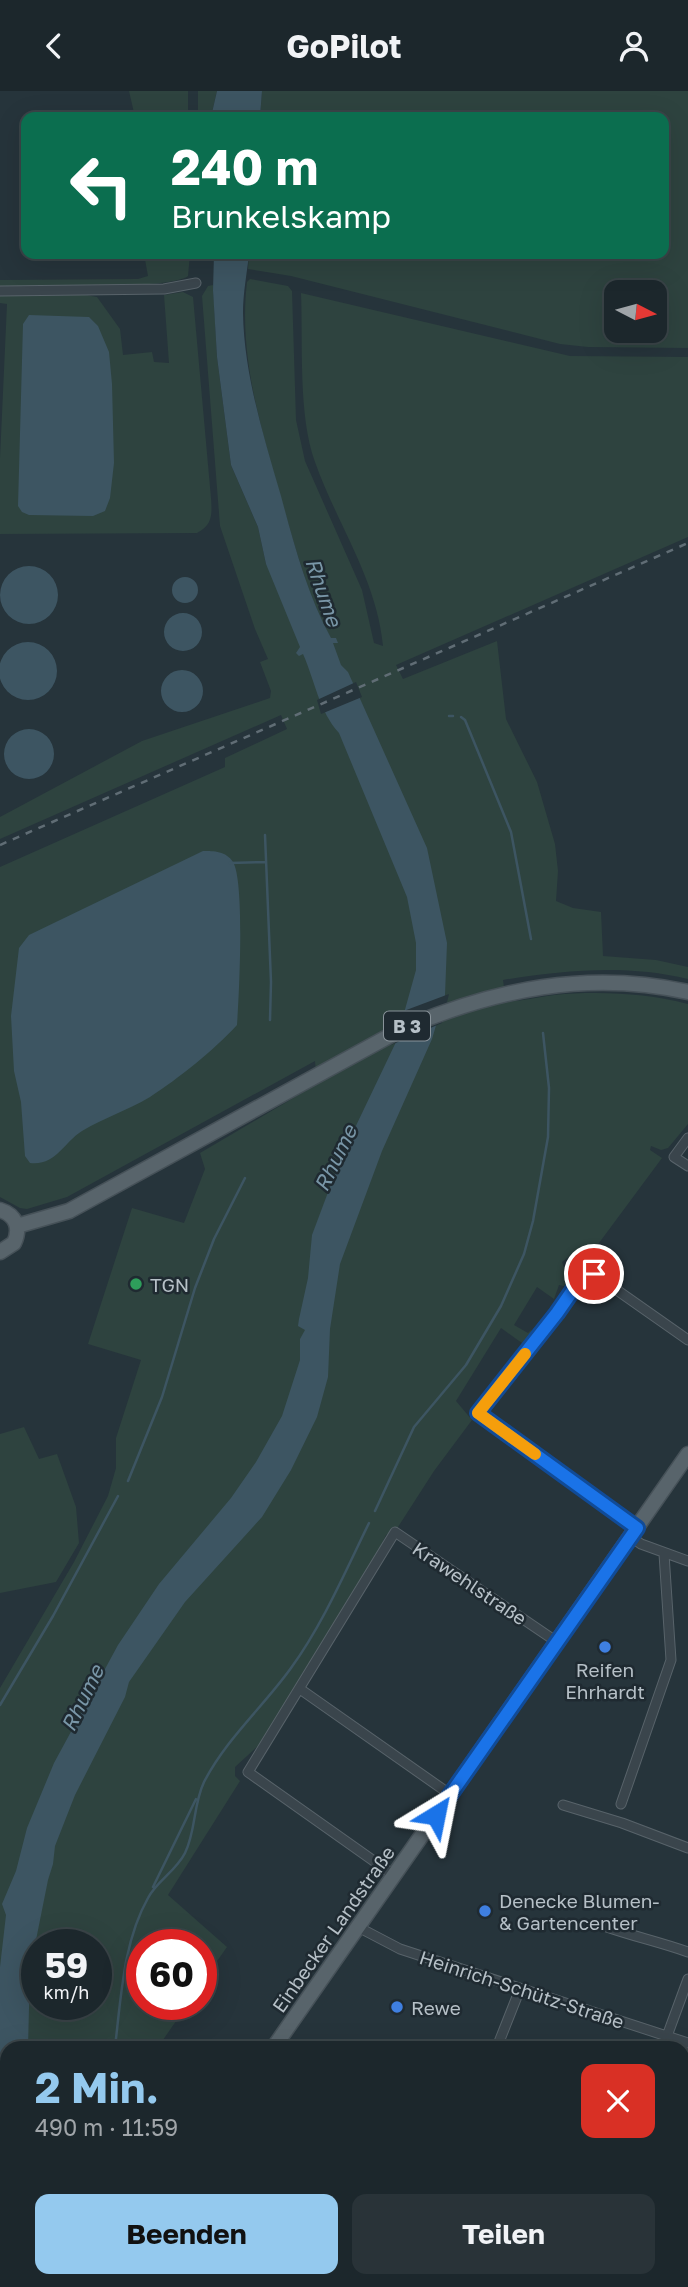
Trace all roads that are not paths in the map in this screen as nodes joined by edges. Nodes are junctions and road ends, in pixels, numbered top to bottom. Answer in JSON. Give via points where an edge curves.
{"nodes":[{"id":1,"x":196,"y":283,"type":"dead end"},
{"id":2,"x":0,"y":291,"type":"edge"},
{"id":3,"x":688,"y":992,"type":"edge"},
{"id":4,"x":688,"y":1138,"type":"edge"},
{"id":5,"x":688,"y":1166,"type":"edge"},
{"id":6,"x":0,"y":1210,"type":"edge"},
{"id":7,"x":17,"y":1226,"type":"junction"},
{"id":8,"x":0,"y":1252,"type":"edge"},
{"id":9,"x":688,"y":1340,"type":"edge"},
{"id":10,"x":688,"y":1454,"type":"edge"},
{"id":11,"x":634,"y":1532,"type":"junction"},
{"id":12,"x":664,"y":1554,"type":"junction"},
{"id":13,"x":688,"y":1562,"type":"edge"},
{"id":14,"x":557,"y":1642,"type":"junction"},
{"id":15,"x":300,"y":1689,"type":"junction"},
{"id":16,"x":450,"y":1795,"type":"junction"},
{"id":17,"x":621,"y":1804,"type":"dead end"},
{"id":18,"x":563,"y":1805,"type":"dead end"},
{"id":19,"x":688,"y":1848,"type":"edge"},
{"id":20,"x":394,"y":1876,"type":"junction"},
{"id":21,"x":604,"y":1926,"type":"dead end"},
{"id":22,"x":358,"y":1927,"type":"junction"},
{"id":23,"x":688,"y":1951,"type":"edge"},
{"id":24,"x":687,"y":1983,"type":"edge"},
{"id":25,"x":520,"y":1989,"type":"junction"},
{"id":26,"x":667,"y":2036,"type":"junction"},
{"id":27,"x":278,"y":2041,"type":"edge"},
{"id":28,"x":499,"y":2041,"type":"edge"},
{"id":29,"x":665,"y":2041,"type":"edge"},
{"id":30,"x":682,"y":2041,"type":"edge"}],
"edges":[{"from":1,"to":2,"type":"street","via":[[164,289]]},
{"from":3,"to":7,"type":"main road","number":"B 3","via":[[637,983],[590,982],[504,993],[444,1011],[402,1029],[69,1211]]},
{"from":4,"to":5,"type":"street","via":[[674,1157]]},
{"from":6,"to":7,"type":"main road"},
{"from":7,"to":8,"type":"main road","via":[[14,1243]]},
{"from":9,"to":11,"type":"street","via":[[594,1274],[582,1277],[478,1413]]},
{"from":10,"to":11,"type":"main road","name":"Einbecker Landstraße"},
{"from":11,"to":12,"type":"street","via":[[642,1545]]},
{"from":11,"to":14,"type":"main road","name":"Einbecker Landstraße"},
{"from":12,"to":13,"type":"street"},
{"from":12,"to":17,"type":"street","via":[[671,1660]]},
{"from":14,"to":15,"type":"street","name":"Krawehlstraße","via":[[396,1532]]},
{"from":14,"to":16,"type":"main road","name":"Einbecker Landstraße"},
{"from":15,"to":16,"type":"street"},
{"from":15,"to":20,"type":"street","via":[[248,1772]]},
{"from":16,"to":20,"type":"main road","name":"Einbecker Landstraße"},
{"from":18,"to":19,"type":"street"},
{"from":20,"to":22,"type":"main road","name":"Einbecker Landstraße"},
{"from":21,"to":23,"type":"street"},
{"from":22,"to":25,"type":"street","name":"Heinrich-Schütz-Straße","via":[[393,1946]]},
{"from":22,"to":27,"type":"main road","name":"Einbecker Landstraße"},
{"from":24,"to":26,"type":"street"},
{"from":25,"to":26,"type":"street","name":"Heinrich-Schütz-Straße"},
{"from":25,"to":28,"type":"street"},
{"from":26,"to":29,"type":"street"},
{"from":26,"to":30,"type":"street","name":"Heinrich-Schütz-Straße"}]}
